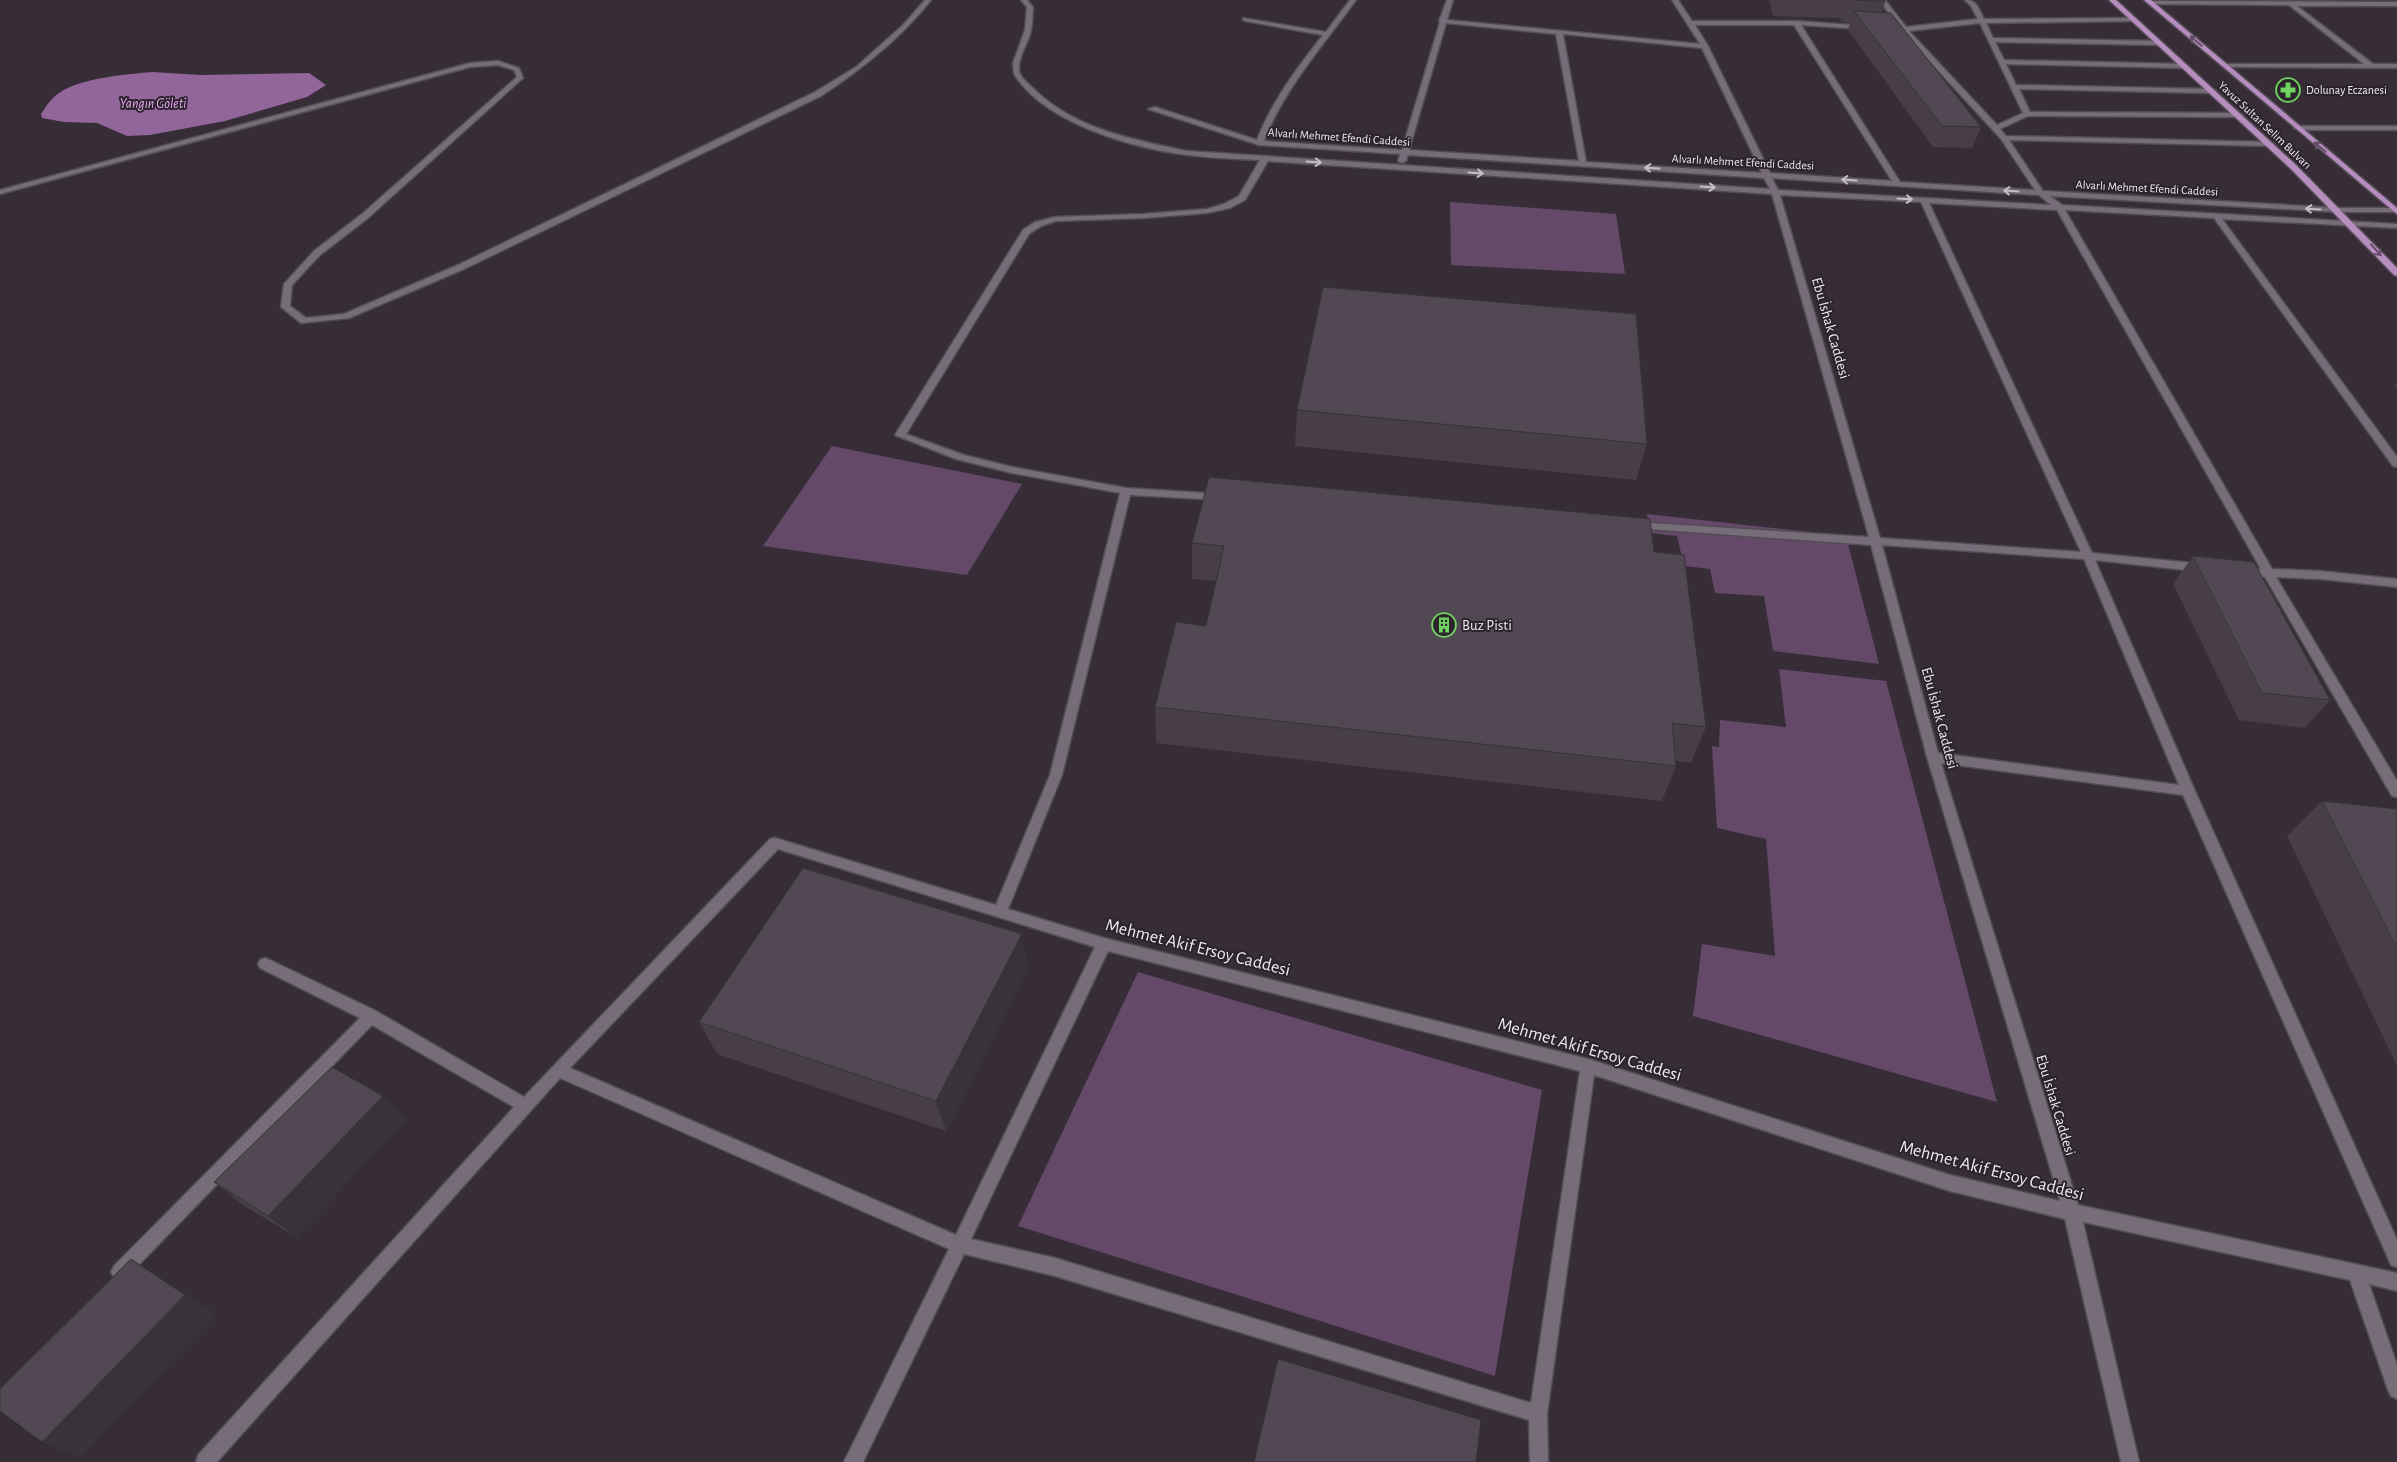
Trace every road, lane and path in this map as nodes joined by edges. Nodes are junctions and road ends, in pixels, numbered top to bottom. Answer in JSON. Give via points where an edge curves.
{"nodes":[{"id":1,"x":928,"y":0,"type":"edge"},
{"id":2,"x":1024,"y":0,"type":"edge"},
{"id":3,"x":1354,"y":0,"type":"edge"},
{"id":4,"x":1450,"y":0,"type":"edge"},
{"id":5,"x":1675,"y":0,"type":"edge"},
{"id":6,"x":1882,"y":0,"type":"edge"},
{"id":7,"x":1968,"y":0,"type":"edge"},
{"id":8,"x":2112,"y":0,"type":"edge"},
{"id":9,"x":2149,"y":2,"type":"edge"},
{"id":10,"x":2384,"y":2,"type":"edge"},
{"id":11,"x":2291,"y":4,"type":"junction"},
{"id":12,"x":2397,"y":4,"type":"edge"},
{"id":13,"x":2397,"y":11,"type":"edge"},
{"id":14,"x":1245,"y":19,"type":"dead end"},
{"id":15,"x":1442,"y":20,"type":"junction"},
{"id":16,"x":2134,"y":20,"type":"junction"},
{"id":17,"x":1981,"y":21,"type":"junction"},
{"id":18,"x":1689,"y":22,"type":"junction"},
{"id":19,"x":1796,"y":23,"type":"junction"},
{"id":20,"x":1875,"y":28,"type":"edge"},
{"id":21,"x":1895,"y":29,"type":"edge"},
{"id":22,"x":1905,"y":30,"type":"junction"},
{"id":23,"x":1559,"y":32,"type":"junction"},
{"id":24,"x":1328,"y":34,"type":"junction"},
{"id":25,"x":1991,"y":40,"type":"junction"},
{"id":26,"x":2160,"y":43,"type":"junction"},
{"id":27,"x":1705,"y":46,"type":"junction"},
{"id":28,"x":2002,"y":62,"type":"junction"},
{"id":29,"x":2185,"y":66,"type":"junction"},
{"id":30,"x":2225,"y":66,"type":"junction"},
{"id":31,"x":2371,"y":66,"type":"junction"},
{"id":32,"x":2397,"y":66,"type":"edge"},
{"id":33,"x":2014,"y":87,"type":"junction"},
{"id":34,"x":2212,"y":91,"type":"junction"},
{"id":35,"x":1152,"y":109,"type":"dead end"},
{"id":36,"x":2027,"y":114,"type":"junction"},
{"id":37,"x":2239,"y":115,"type":"junction"},
{"id":38,"x":2298,"y":128,"type":"junction"},
{"id":39,"x":2397,"y":128,"type":"edge"},
{"id":40,"x":1995,"y":129,"type":"junction"},
{"id":41,"x":2004,"y":138,"type":"junction"},
{"id":42,"x":1259,"y":143,"type":"junction"},
{"id":43,"x":2270,"y":144,"type":"junction"},
{"id":44,"x":1404,"y":153,"type":"junction"},
{"id":45,"x":1265,"y":159,"type":"junction"},
{"id":46,"x":1584,"y":164,"type":"junction"},
{"id":47,"x":1401,"y":168,"type":"junction"},
{"id":48,"x":1765,"y":175,"type":"junction"},
{"id":49,"x":1897,"y":183,"type":"junction"},
{"id":50,"x":0,"y":192,"type":"edge"},
{"id":51,"x":1775,"y":192,"type":"junction"},
{"id":52,"x":2041,"y":193,"type":"junction"},
{"id":53,"x":1924,"y":200,"type":"junction"},
{"id":54,"x":2059,"y":207,"type":"junction"},
{"id":55,"x":2339,"y":210,"type":"junction"},
{"id":56,"x":2396,"y":210,"type":"edge"},
{"id":57,"x":2216,"y":216,"type":"junction"},
{"id":58,"x":2353,"y":224,"type":"junction"},
{"id":59,"x":2397,"y":226,"type":"edge"},
{"id":60,"x":2397,"y":273,"type":"edge"},
{"id":61,"x":2397,"y":464,"type":"edge"},
{"id":62,"x":1126,"y":491,"type":"junction"},
{"id":63,"x":1235,"y":498,"type":"edge"},
{"id":64,"x":1619,"y":524,"type":"edge"},
{"id":65,"x":1875,"y":541,"type":"junction"},
{"id":66,"x":2088,"y":556,"type":"junction"},
{"id":67,"x":2212,"y":568,"type":"edge"},
{"id":68,"x":2231,"y":570,"type":"edge"},
{"id":69,"x":2269,"y":574,"type":"junction"},
{"id":70,"x":2397,"y":583,"type":"edge"},
{"id":71,"x":1933,"y":757,"type":"junction"},
{"id":72,"x":2188,"y":791,"type":"junction"},
{"id":73,"x":2397,"y":792,"type":"edge"},
{"id":74,"x":1000,"y":911,"type":"junction"},
{"id":75,"x":1104,"y":944,"type":"junction"},
{"id":76,"x":265,"y":964,"type":"dead end"},
{"id":77,"x":371,"y":1016,"type":"junction"},
{"id":78,"x":1588,"y":1066,"type":"junction"},
{"id":79,"x":558,"y":1070,"type":"junction"},
{"id":80,"x":526,"y":1106,"type":"junction"},
{"id":81,"x":2072,"y":1212,"type":"junction"},
{"id":82,"x":960,"y":1245,"type":"junction"},
{"id":83,"x":2397,"y":1259,"type":"edge"},
{"id":84,"x":2356,"y":1273,"type":"junction"},
{"id":85,"x":2397,"y":1282,"type":"edge"},
{"id":86,"x":108,"y":1284,"type":"edge"},
{"id":87,"x":2397,"y":1390,"type":"edge"},
{"id":88,"x":1538,"y":1414,"type":"junction"},
{"id":89,"x":206,"y":1462,"type":"edge"},
{"id":90,"x":853,"y":1462,"type":"edge"},
{"id":91,"x":1539,"y":1462,"type":"edge"},
{"id":92,"x":2130,"y":1462,"type":"edge"}],
"edges":[{"from":1,"to":50,"type":"street","via":[[858,68],[818,94],[461,267],[346,316],[304,321],[285,307],[288,284],[317,252],[365,216],[521,77],[516,69],[498,62],[470,65]]},
{"from":2,"to":45,"type":"street","via":[[1030,7],[1028,31],[1016,64],[1018,76],[1035,96],[1064,115],[1132,142],[1187,153]]},
{"from":3,"to":24,"type":"street","name":"Alvarlı Mehmet Efendi Caddesi"},
{"from":4,"to":15,"type":"street"},
{"from":5,"to":18,"type":"street","name":"Ebu İshak Caddesi"},
{"from":6,"to":22,"type":"street"},
{"from":7,"to":17,"type":"street"},
{"from":8,"to":16,"type":"main road","name":"Yavuz Sultan Selim Bulvarı"},
{"from":9,"to":11,"type":"street"},
{"from":30,"to":9,"type":"main road","name":"Yavuz Sultan Selim Bulvarı","one_way":true},
{"from":10,"to":11,"type":"street"},
{"from":10,"to":12,"type":"street"},
{"from":10,"to":13,"type":"street"},
{"from":11,"to":31,"type":"street"},
{"from":14,"to":24,"type":"street"},
{"from":15,"to":23,"type":"street"},
{"from":15,"to":44,"type":"street"},
{"from":16,"to":17,"type":"street"},
{"from":16,"to":26,"type":"main road","name":"Yavuz Sultan Selim Bulvarı"},
{"from":17,"to":22,"type":"street"},
{"from":17,"to":25,"type":"street"},
{"from":18,"to":19,"type":"street"},
{"from":18,"to":27,"type":"street","name":"Ebu İshak Caddesi"},
{"from":19,"to":20,"type":"street"},
{"from":19,"to":49,"type":"street"},
{"from":21,"to":22,"type":"street"},
{"from":22,"to":40,"type":"street"},
{"from":23,"to":27,"type":"street"},
{"from":23,"to":46,"type":"street"},
{"from":24,"to":42,"type":"street","name":"Alvarlı Mehmet Efendi Caddesi","via":[[1276,106]]},
{"from":25,"to":26,"type":"street"},
{"from":25,"to":28,"type":"street"},
{"from":26,"to":29,"type":"main road","name":"Yavuz Sultan Selim Bulvarı"},
{"from":27,"to":48,"type":"street","name":"Ebu İshak Caddesi"},
{"from":28,"to":29,"type":"street"},
{"from":28,"to":33,"type":"street"},
{"from":29,"to":34,"type":"main road","name":"Yavuz Sultan Selim Bulvarı"},
{"from":30,"to":31,"type":"street"},
{"from":30,"to":38,"type":"main road","name":"Yavuz Sultan Selim Bulvarı"},
{"from":31,"to":32,"type":"street"},
{"from":33,"to":34,"type":"street"},
{"from":33,"to":36,"type":"street"},
{"from":34,"to":37,"type":"main road","name":"Yavuz Sultan Selim Bulvarı"},
{"from":35,"to":42,"type":"street"},
{"from":36,"to":37,"type":"street"},
{"from":36,"to":40,"type":"street"},
{"from":37,"to":43,"type":"main road","name":"Yavuz Sultan Selim Bulvarı"},
{"from":38,"to":39,"type":"street"},
{"from":56,"to":38,"type":"main road","name":"Yavuz Sultan Selim Bulvarı","one_way":true},
{"from":40,"to":41,"type":"street"},
{"from":41,"to":43,"type":"street"},
{"from":41,"to":52,"type":"street"},
{"from":42,"to":44,"type":"street","name":"Alvarlı Mehmet Efendi Caddesi"},
{"from":42,"to":45,"type":"street"},
{"from":43,"to":55,"type":"main road","name":"Yavuz Sultan Selim Bulvarı"},
{"from":44,"to":46,"type":"street","name":"Alvarlı Mehmet Efendi Caddesi"},
{"from":44,"to":47,"type":"street"},
{"from":45,"to":47,"type":"street","one_way":true},
{"from":45,"to":62,"type":"street","via":[[1242,198],[1227,206],[1207,211],[1143,216],[1055,219],[1026,232],[900,435],[960,457],[1012,470]]},
{"from":48,"to":46,"type":"street","name":"Alvarlı Mehmet Efendi Caddesi","one_way":true},
{"from":47,"to":51,"type":"street","one_way":true},
{"from":49,"to":48,"type":"street","name":"Alvarlı Mehmet Efendi Caddesi","one_way":true},
{"from":48,"to":51,"type":"street","name":"Ebu İshak Caddesi"},
{"from":52,"to":49,"type":"street","name":"Alvarlı Mehmet Efendi Caddesi","one_way":true},
{"from":51,"to":53,"type":"street","one_way":true},
{"from":51,"to":65,"type":"street","name":"Ebu İshak Caddesi"},
{"from":52,"to":54,"type":"street"},
{"from":55,"to":52,"type":"street","name":"Alvarlı Mehmet Efendi Caddesi","one_way":true},
{"from":53,"to":54,"type":"street"},
{"from":53,"to":66,"type":"street"},
{"from":54,"to":57,"type":"street"},
{"from":54,"to":69,"type":"street"},
{"from":55,"to":56,"type":"street","name":"Alvarlı Mehmet Efendi Caddesi"},
{"from":55,"to":58,"type":"main road","name":"Yavuz Sultan Selim Bulvarı"},
{"from":57,"to":58,"type":"street"},
{"from":57,"to":61,"type":"street"},
{"from":58,"to":59,"type":"street"},
{"from":58,"to":60,"type":"main road","name":"Yavuz Sultan Selim Bulvarı","one_way":true},
{"from":62,"to":63,"type":"street"},
{"from":62,"to":74,"type":"street","via":[[1056,775]]},
{"from":64,"to":65,"type":"street"},
{"from":65,"to":66,"type":"street"},
{"from":65,"to":71,"type":"street","name":"Ebu İshak Caddesi"},
{"from":66,"to":67,"type":"street"},
{"from":66,"to":72,"type":"street"},
{"from":68,"to":69,"type":"street"},
{"from":69,"to":70,"type":"street","via":[[2320,575]]},
{"from":69,"to":73,"type":"street"},
{"from":71,"to":72,"type":"street"},
{"from":71,"to":81,"type":"street","name":"Ebu İshak Caddesi"},
{"from":72,"to":83,"type":"street"},
{"from":74,"to":75,"type":"street","name":"Mehmet Akif Ersoy Caddesi"},
{"from":74,"to":79,"type":"street","name":"Mehmet Akif Ersoy Caddesi","via":[[775,843]]},
{"from":75,"to":78,"type":"street","name":"Mehmet Akif Ersoy Caddesi"},
{"from":75,"to":82,"type":"street"},
{"from":76,"to":77,"type":"street"},
{"from":77,"to":80,"type":"street"},
{"from":77,"to":86,"type":"street"},
{"from":78,"to":81,"type":"street","name":"Mehmet Akif Ersoy Caddesi","via":[[1950,1184]]},
{"from":78,"to":88,"type":"street"},
{"from":79,"to":80,"type":"street"},
{"from":79,"to":82,"type":"street"},
{"from":80,"to":89,"type":"street"},
{"from":81,"to":84,"type":"street","name":"Mehmet Akif Ersoy Caddesi"},
{"from":81,"to":92,"type":"street","name":"Ebu İshak Caddesi"},
{"from":82,"to":88,"type":"street","via":[[1054,1267]]},
{"from":82,"to":90,"type":"street"},
{"from":84,"to":85,"type":"street","name":"Mehmet Akif Ersoy Caddesi"},
{"from":84,"to":87,"type":"street"},
{"from":88,"to":91,"type":"street"}]}
